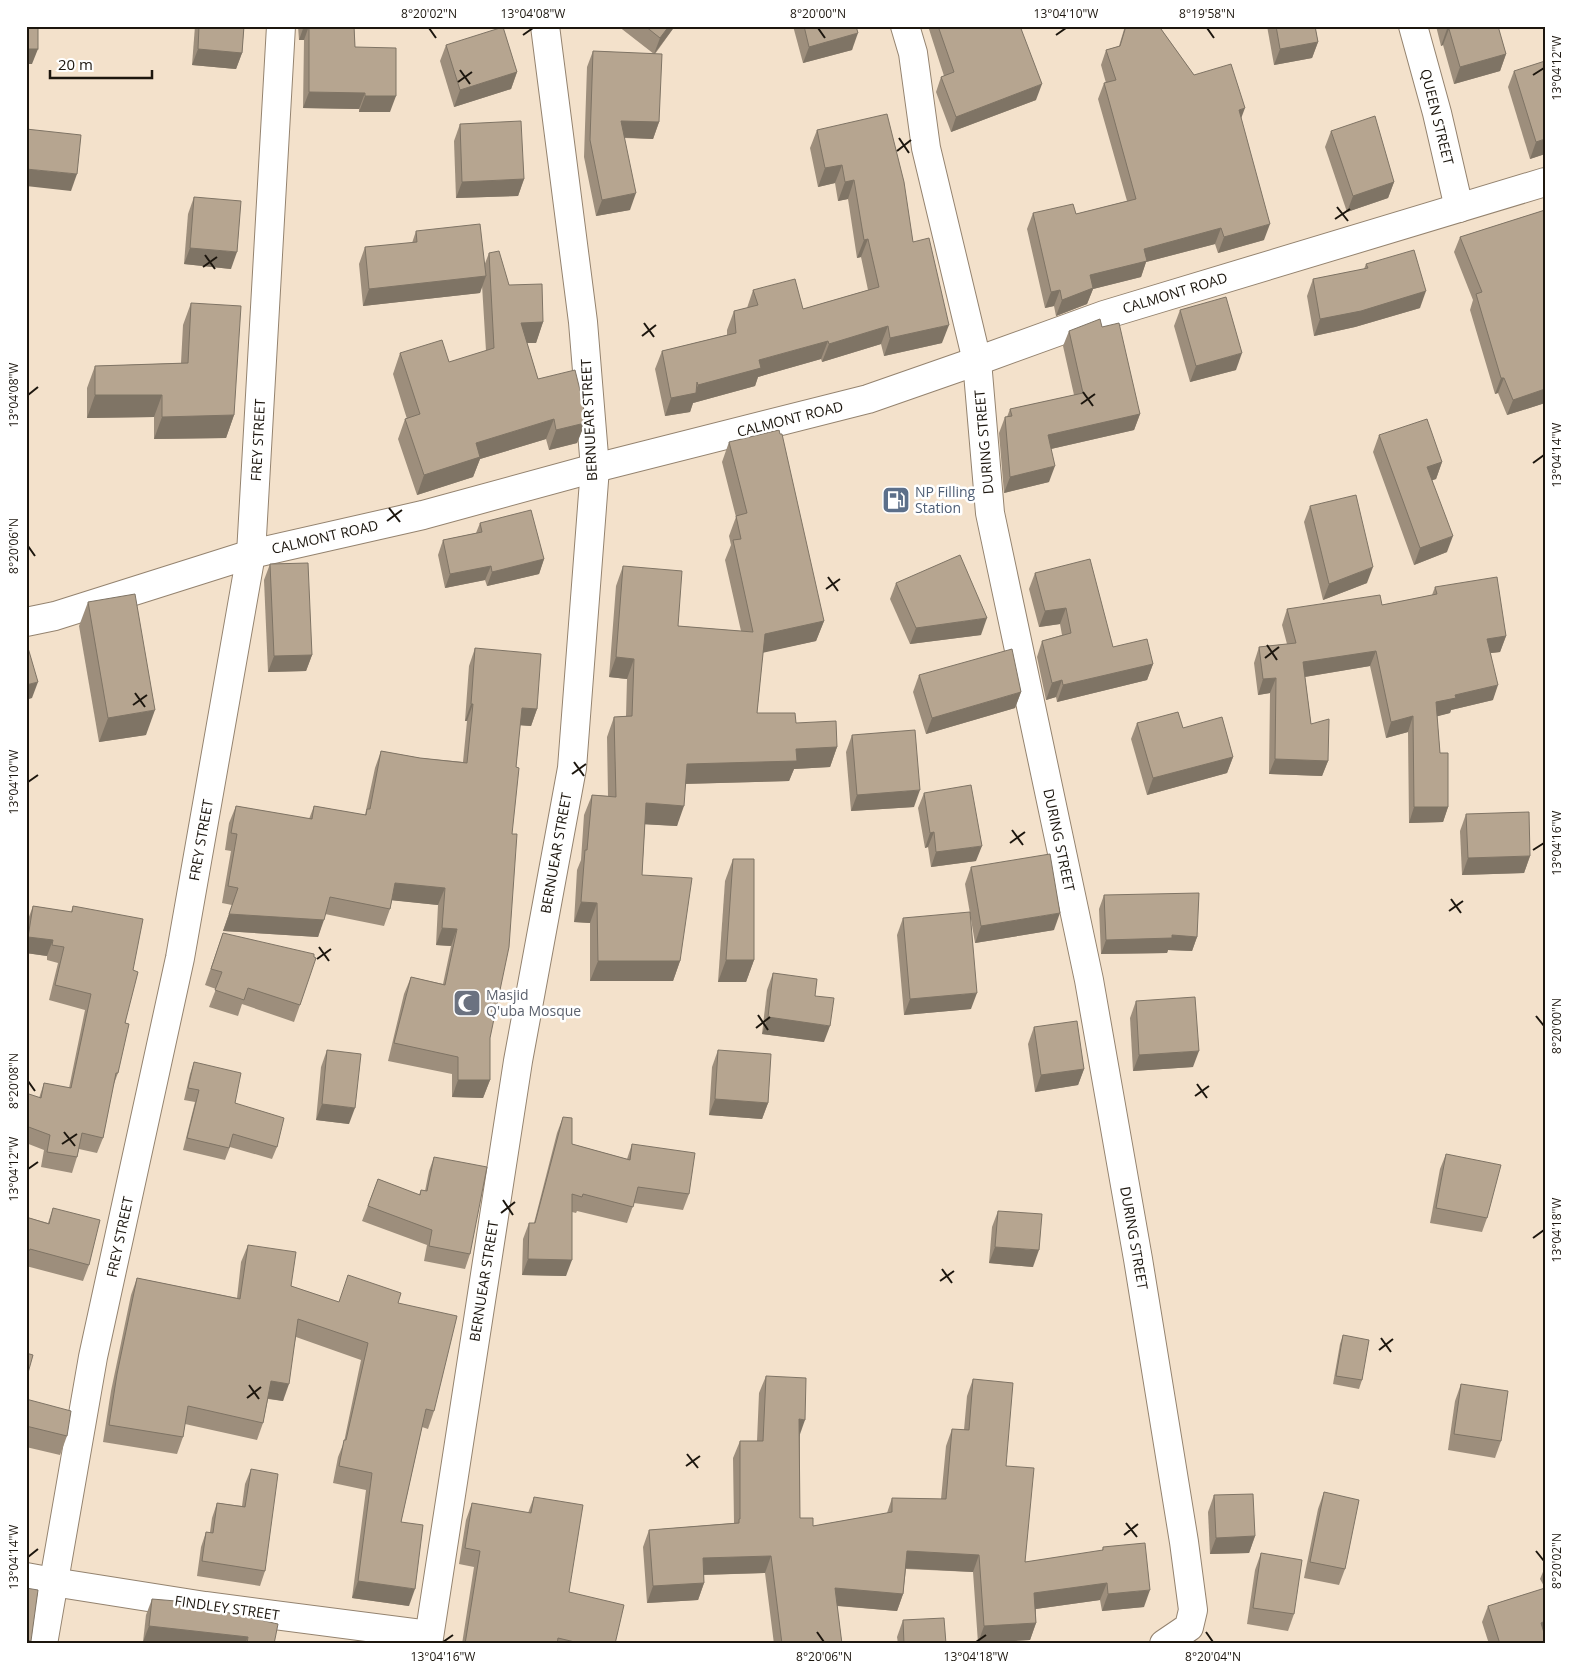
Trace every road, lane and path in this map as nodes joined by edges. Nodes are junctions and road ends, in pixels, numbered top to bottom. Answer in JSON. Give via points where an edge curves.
{"nodes":[{"id":1,"x":281,"y":26,"type":"edge"},
{"id":2,"x":545,"y":26,"type":"edge"},
{"id":3,"x":906,"y":26,"type":"edge"},
{"id":4,"x":1413,"y":26,"type":"edge"},
{"id":5,"x":1545,"y":182,"type":"edge"},
{"id":6,"x":1459,"y":208,"type":"junction"},
{"id":7,"x":978,"y":361,"type":"junction"},
{"id":8,"x":595,"y":468,"type":"junction"},
{"id":9,"x":251,"y":554,"type":"junction"},
{"id":10,"x":26,"y":622,"type":"edge"},
{"id":11,"x":26,"y":1577,"type":"edge"},
{"id":12,"x":53,"y":1582,"type":"junction"},
{"id":13,"x":429,"y":1639,"type":"edge"},
{"id":14,"x":43,"y":1644,"type":"edge"},
{"id":15,"x":1164,"y":1644,"type":"edge"}],
"edges":[{"from":1,"to":9,"type":"street","name":"FREY STREET"},
{"from":2,"to":8,"type":"street","name":"BERNUEAR STREET","via":[[583,322]]},
{"from":3,"to":7,"type":"street","name":"DURING STREET","via":[[913,53],[926,148]]},
{"from":4,"to":6,"type":"street","name":"QUEEN STREET"},
{"from":5,"to":6,"type":"street","name":"CALMONT ROAD"},
{"from":6,"to":7,"type":"street","name":"CALMONT ROAD","via":[[1104,315]]},
{"from":7,"to":8,"type":"street","name":"CALMONT ROAD","via":[[868,399]]},
{"from":7,"to":15,"type":"street","name":"DURING STREET","via":[[990,513],[1089,980],[1184,1542],[1193,1610],[1188,1627]]},
{"from":8,"to":9,"type":"street","name":"CALMONT ROAD","via":[[423,515]]},
{"from":8,"to":13,"type":"street","name":"BERNUEAR STREET","via":[[572,768],[518,1061]]},
{"from":9,"to":10,"type":"street","name":"CALMONT ROAD"},
{"from":9,"to":12,"type":"street","name":"FREY STREET","via":[[180,958],[94,1357]]},
{"from":11,"to":12,"type":"street","name":"FINDLEY STREET"},
{"from":12,"to":13,"type":"street","name":"FINDLEY STREET"},
{"from":12,"to":14,"type":"street","name":"FREY STREET"}]}
